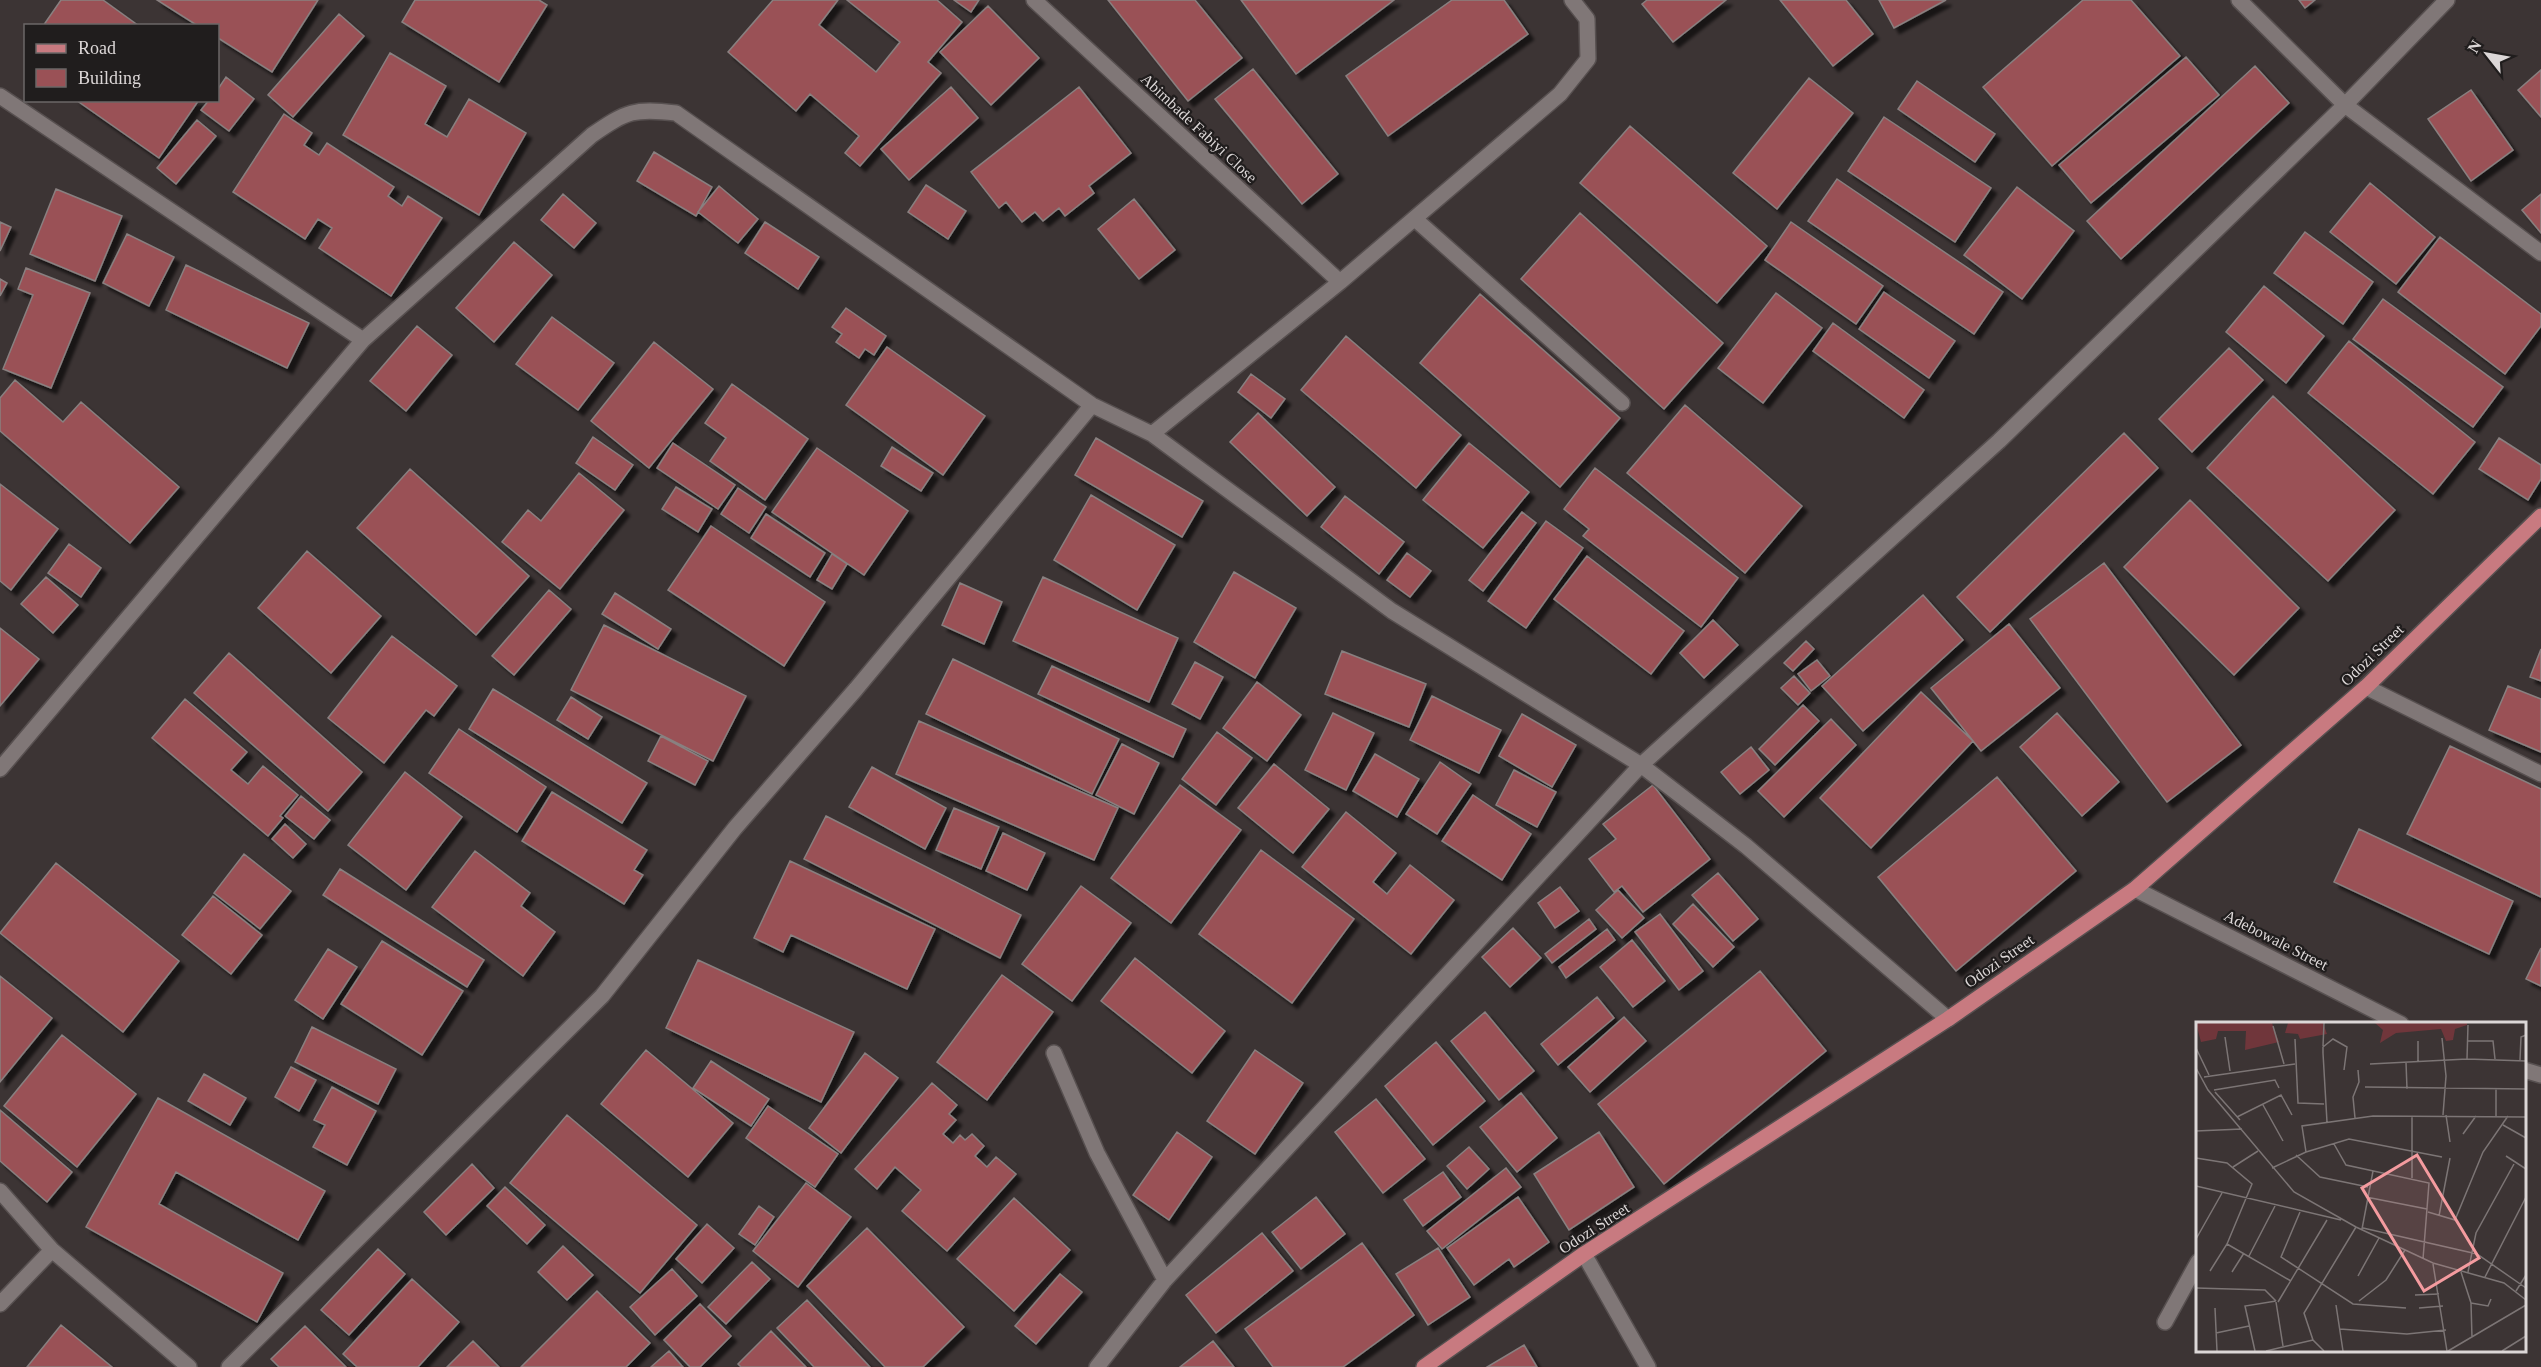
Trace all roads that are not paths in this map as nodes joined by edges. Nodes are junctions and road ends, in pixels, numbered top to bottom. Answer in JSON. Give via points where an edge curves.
{"nodes":[{"id":1,"x":1034,"y":0,"type":"edge"},
{"id":2,"x":1572,"y":0,"type":"edge"},
{"id":3,"x":2239,"y":0,"type":"edge"},
{"id":4,"x":2447,"y":0,"type":"edge"},
{"id":5,"x":0,"y":96,"type":"edge"},
{"id":6,"x":2345,"y":105,"type":"junction"},
{"id":7,"x":1414,"y":219,"type":"junction"},
{"id":8,"x":2541,"y":253,"type":"edge"},
{"id":9,"x":1340,"y":282,"type":"junction"},
{"id":10,"x":363,"y":340,"type":"junction"},
{"id":11,"x":1622,"y":403,"type":"dead end"},
{"id":12,"x":1092,"y":405,"type":"junction"},
{"id":13,"x":1152,"y":434,"type":"junction"},
{"id":14,"x":2541,"y":516,"type":"edge"},
{"id":15,"x":2366,"y":687,"type":"junction"},
{"id":16,"x":1641,"y":765,"type":"junction"},
{"id":17,"x":0,"y":770,"type":"edge"},
{"id":18,"x":2541,"y":774,"type":"edge"},
{"id":19,"x":2135,"y":889,"type":"junction"},
{"id":20,"x":1948,"y":1019,"type":"junction"},
{"id":21,"x":2399,"y":1022,"type":"edge"},
{"id":22,"x":1054,"y":1053,"type":"dead end"},
{"id":23,"x":2526,"y":1071,"type":"edge"},
{"id":24,"x":2541,"y":1075,"type":"edge"},
{"id":25,"x":0,"y":1191,"type":"edge"},
{"id":26,"x":52,"y":1250,"type":"junction"},
{"id":27,"x":1584,"y":1254,"type":"junction"},
{"id":28,"x":2196,"y":1266,"type":"edge"},
{"id":29,"x":1165,"y":1280,"type":"junction"},
{"id":30,"x":0,"y":1304,"type":"edge"},
{"id":31,"x":2165,"y":1322,"type":"dead end"},
{"id":32,"x":189,"y":1367,"type":"edge"},
{"id":33,"x":229,"y":1367,"type":"edge"},
{"id":34,"x":1097,"y":1367,"type":"edge"},
{"id":35,"x":1424,"y":1367,"type":"edge"},
{"id":36,"x":1648,"y":1367,"type":"edge"}],
"edges":[{"from":1,"to":9,"type":"street","name":"Abimbade Fabiyi Close"},
{"from":2,"to":7,"type":"street","via":[[1587,19],[1588,59],[1560,94]]},
{"from":3,"to":6,"type":"street"},
{"from":4,"to":6,"type":"street"},
{"from":5,"to":10,"type":"street"},
{"from":6,"to":8,"type":"street"},
{"from":6,"to":16,"type":"street","via":[[1999,441]]},
{"from":7,"to":9,"type":"street"},
{"from":7,"to":11,"type":"street"},
{"from":9,"to":13,"type":"street"},
{"from":10,"to":12,"type":"street","via":[[592,135],[618,118],[644,109],[676,113]]},
{"from":10,"to":17,"type":"street"},
{"from":12,"to":13,"type":"street"},
{"from":12,"to":33,"type":"street","via":[[735,828],[602,996]]},
{"from":13,"to":16,"type":"street","via":[[1392,611]]},
{"from":14,"to":15,"type":"main road","name":"Odozi Street"},
{"from":15,"to":18,"type":"street"},
{"from":15,"to":19,"type":"main road","name":"Odozi Street"},
{"from":16,"to":20,"type":"street","via":[[1746,846]]},
{"from":16,"to":29,"type":"street"},
{"from":19,"to":20,"type":"main road","name":"Odozi Street"},
{"from":19,"to":21,"type":"street","name":"Adebowale Street"},
{"from":20,"to":27,"type":"main road","name":"Odozi Street"},
{"from":22,"to":29,"type":"street","via":[[1097,1153]]},
{"from":23,"to":24,"type":"street"},
{"from":25,"to":26,"type":"street"},
{"from":26,"to":30,"type":"street"},
{"from":26,"to":32,"type":"street"},
{"from":27,"to":35,"type":"main road","name":"Odozi Street"},
{"from":27,"to":36,"type":"street"},
{"from":28,"to":31,"type":"street"},
{"from":29,"to":34,"type":"street"}]}
